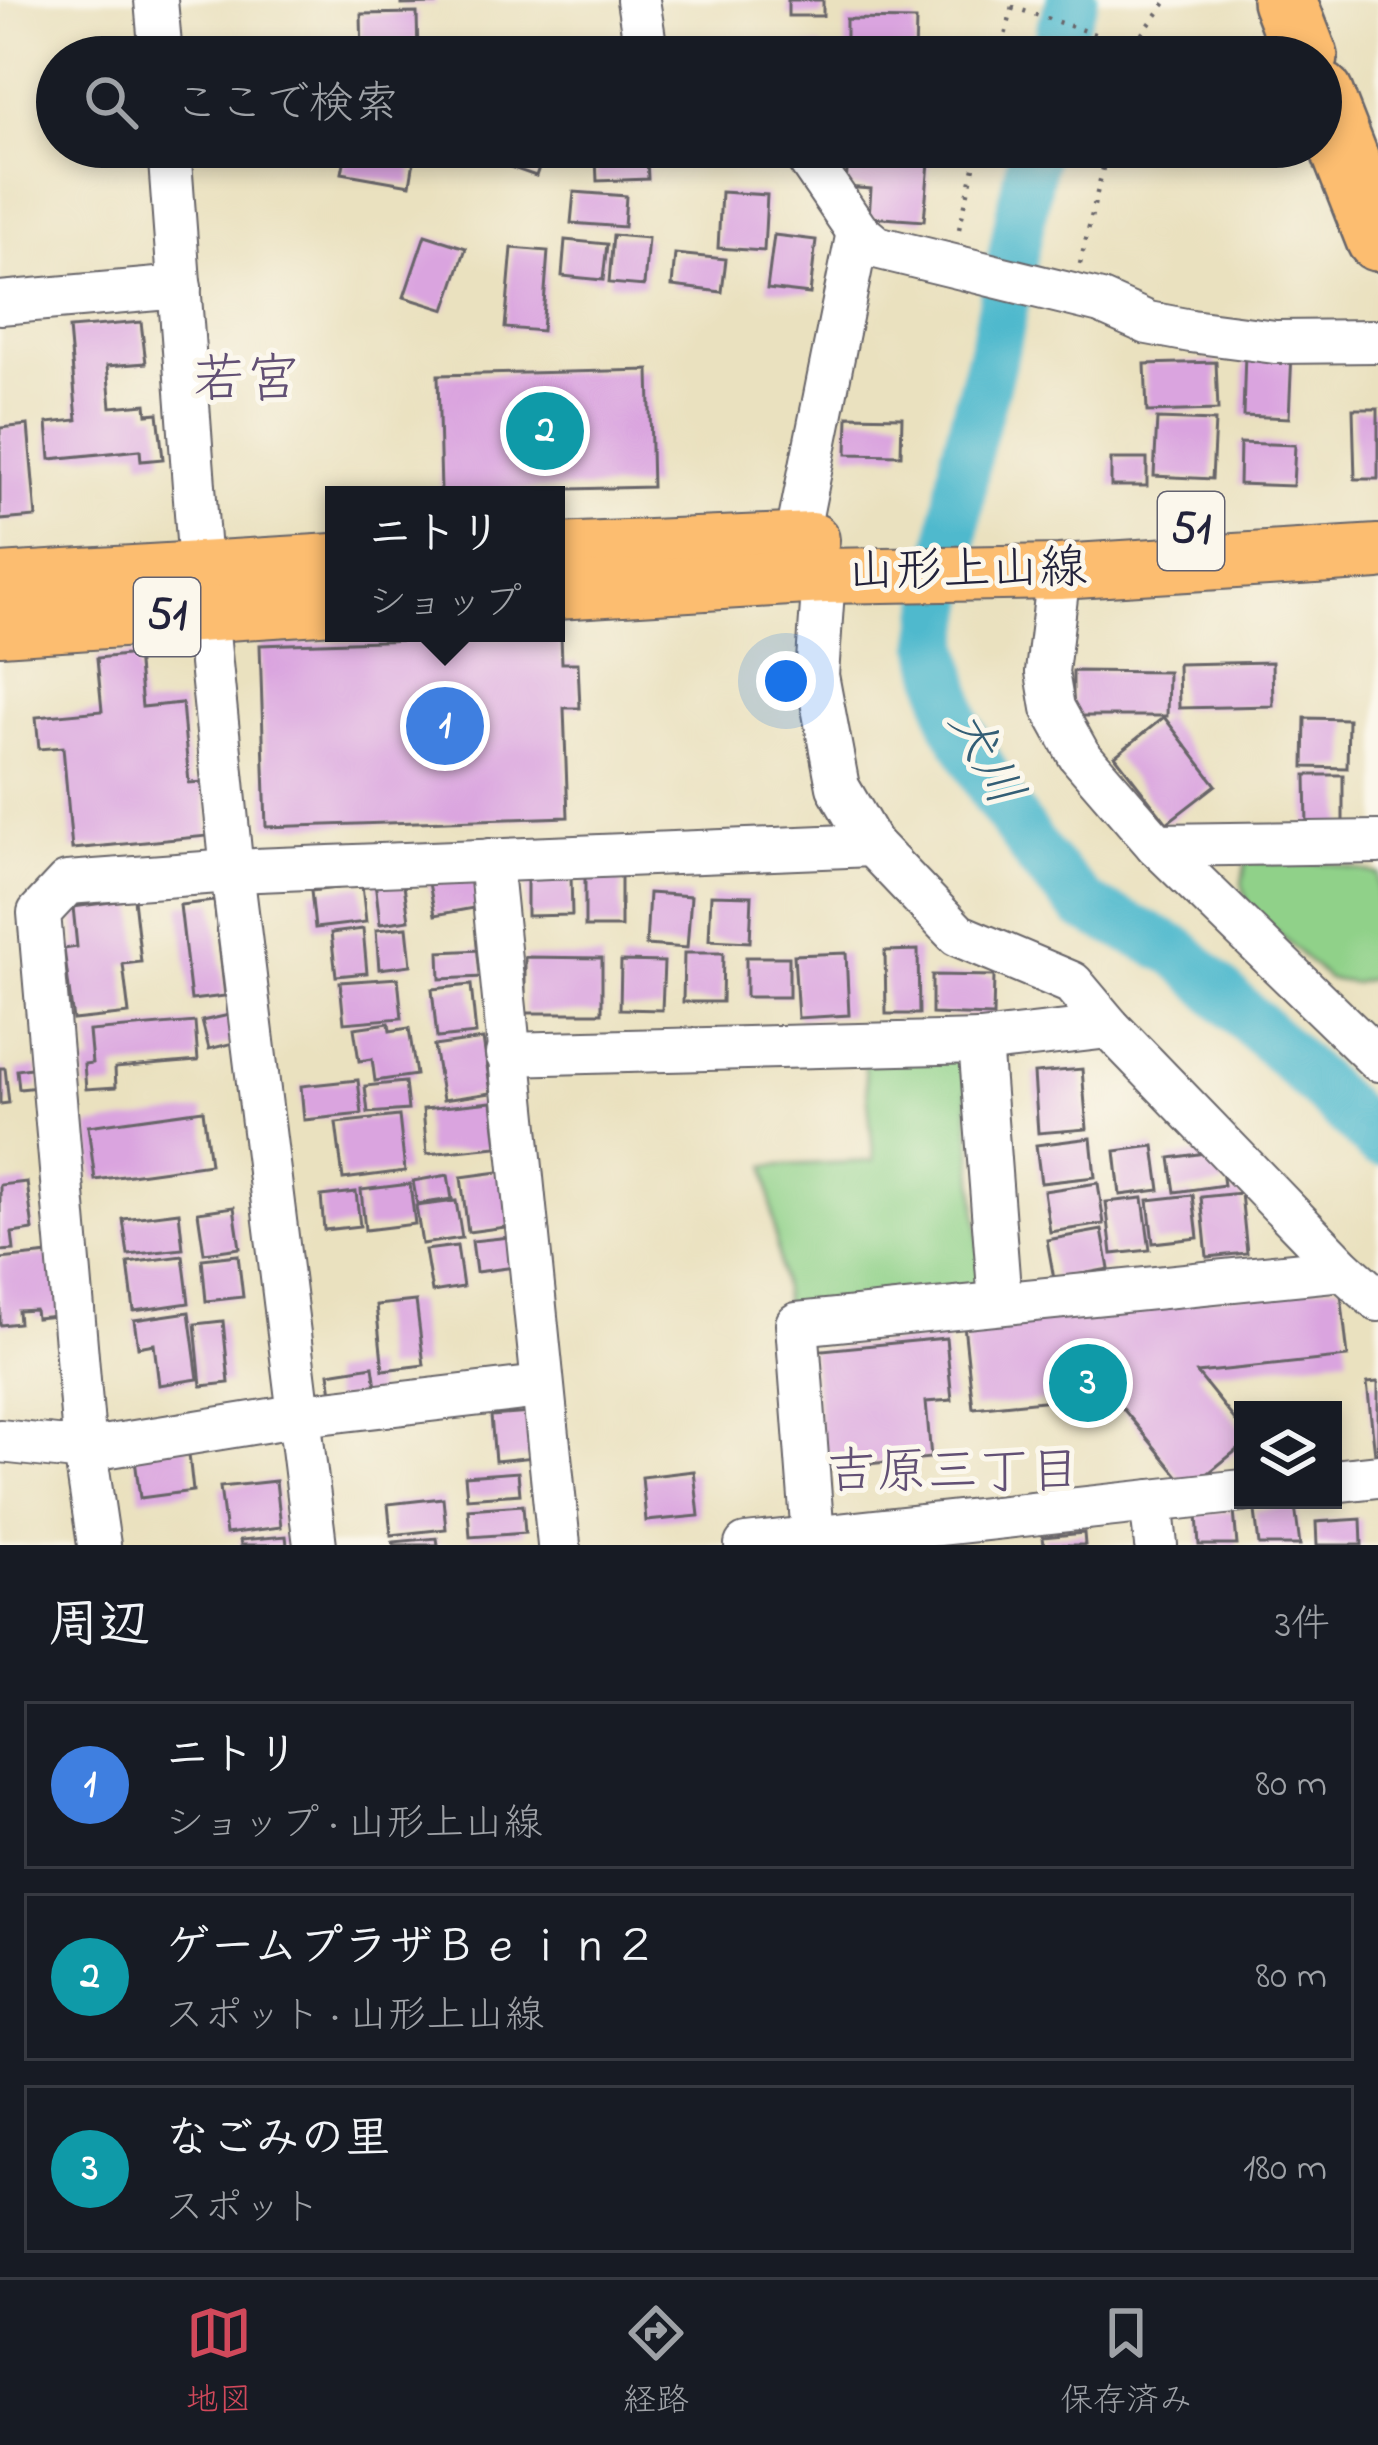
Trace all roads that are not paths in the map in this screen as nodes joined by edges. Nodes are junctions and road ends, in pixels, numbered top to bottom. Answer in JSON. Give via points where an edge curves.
{"nodes":[{"id":1,"x":156,"y":0,"type":"edge"},
{"id":2,"x":638,"y":0,"type":"edge"},
{"id":3,"x":1284,"y":0,"type":"edge"},
{"id":4,"x":159,"y":36,"type":"edge"},
{"id":5,"x":644,"y":36,"type":"edge"},
{"id":6,"x":1298,"y":36,"type":"edge"},
{"id":7,"x":1342,"y":147,"type":"edge"},
{"id":8,"x":171,"y":168,"type":"edge"},
{"id":9,"x":814,"y":168,"type":"edge"},
{"id":10,"x":857,"y":232,"type":"junction"},
{"id":11,"x":1378,"y":239,"type":"edge"},
{"id":12,"x":180,"y":287,"type":"junction"},
{"id":13,"x":0,"y":303,"type":"edge"},
{"id":14,"x":1378,"y":341,"type":"edge"},
{"id":15,"x":1378,"y":525,"type":"edge"},
{"id":16,"x":565,"y":551,"type":"edge"},
{"id":17,"x":1378,"y":552,"type":"edge"},
{"id":18,"x":1004,"y":556,"type":"junction"},
{"id":19,"x":810,"y":558,"type":"junction"},
{"id":20,"x":325,"y":563,"type":"edge"},
{"id":21,"x":1059,"y":572,"type":"junction"},
{"id":22,"x":0,"y":581,"type":"edge"},
{"id":23,"x":203,"y":591,"type":"junction"},
{"id":24,"x":565,"y":591,"type":"edge"},
{"id":25,"x":325,"y":605,"type":"edge"},
{"id":26,"x":0,"y":628,"type":"edge"},
{"id":27,"x":1378,"y":842,"type":"edge"},
{"id":28,"x":872,"y":845,"type":"junction"},
{"id":29,"x":1157,"y":845,"type":"junction"},
{"id":30,"x":490,"y":860,"type":"junction"},
{"id":31,"x":232,"y":871,"type":"junction"},
{"id":32,"x":1109,"y":1027,"type":"junction"},
{"id":33,"x":980,"y":1042,"type":"junction"},
{"id":34,"x":507,"y":1054,"type":"junction"},
{"id":35,"x":1378,"y":1060,"type":"edge"},
{"id":36,"x":1342,"y":1269,"type":"junction"},
{"id":37,"x":1378,"y":1300,"type":"edge"},
{"id":38,"x":1000,"y":1303,"type":"junction"},
{"id":39,"x":540,"y":1388,"type":"junction"},
{"id":40,"x":301,"y":1414,"type":"junction"},
{"id":41,"x":0,"y":1441,"type":"edge"},
{"id":42,"x":86,"y":1450,"type":"junction"},
{"id":43,"x":1378,"y":1476,"type":"edge"},
{"id":44,"x":1342,"y":1480,"type":"edge"},
{"id":45,"x":1234,"y":1492,"type":"edge"},
{"id":46,"x":1151,"y":1501,"type":"junction"},
{"id":47,"x":813,"y":1538,"type":"junction"},
{"id":48,"x":99,"y":1545,"type":"edge"},
{"id":49,"x":315,"y":1545,"type":"edge"},
{"id":50,"x":559,"y":1545,"type":"edge"},
{"id":51,"x":746,"y":1545,"type":"edge"},
{"id":52,"x":1156,"y":1545,"type":"edge"}],
"edges":[{"from":1,"to":4,"type":"lane"},
{"from":2,"to":5,"type":"lane"},
{"from":3,"to":6,"type":"highway"},
{"from":7,"to":11,"type":"highway"},
{"from":8,"to":12,"type":"lane"},
{"from":9,"to":10,"type":"lane"},
{"from":10,"to":14,"type":"lane","via":[[876,247],[1191,331],[1275,342]]},
{"from":10,"to":19,"type":"lane"},
{"from":12,"to":13,"type":"lane"},
{"from":12,"to":23,"type":"lane"},
{"from":15,"to":18,"type":"main road","number":"51"},
{"from":16,"to":19,"type":"main road","name":"山形上山線","number":"51"},
{"from":17,"to":21,"type":"main road","name":"山形上山線","number":"51"},
{"from":18,"to":19,"type":"main road","name":"山形上山線","number":"51"},
{"from":18,"to":21,"type":"main road","name":"山形上山線","number":"51"},
{"from":19,"to":24,"type":"main road","name":"山形上山線","number":"51"},
{"from":19,"to":28,"type":"lane","via":[[818,675],[838,787]]},
{"from":20,"to":23,"type":"main road","number":"51"},
{"from":21,"to":29,"type":"lane","via":[[1047,672],[1053,708],[1079,754]]},
{"from":22,"to":23,"type":"main road","number":"51"},
{"from":23,"to":25,"type":"main road","number":"51"},
{"from":23,"to":26,"type":"main road","number":"51"},
{"from":23,"to":31,"type":"lane"},
{"from":27,"to":29,"type":"lane"},
{"from":28,"to":30,"type":"lane"},
{"from":28,"to":32,"type":"lane","via":[[958,935],[1072,983]]},
{"from":29,"to":35,"type":"lane"},
{"from":30,"to":31,"type":"lane"},
{"from":30,"to":34,"type":"lane"},
{"from":31,"to":40,"type":"lane"},
{"from":31,"to":42,"type":"lane","via":[[67,884],[39,913]]},
{"from":32,"to":33,"type":"lane"},
{"from":32,"to":36,"type":"lane"},
{"from":33,"to":34,"type":"lane"},
{"from":33,"to":38,"type":"lane"},
{"from":34,"to":39,"type":"lane"},
{"from":36,"to":37,"type":"lane"},
{"from":36,"to":38,"type":"lane"},
{"from":38,"to":47,"type":"lane","via":[[797,1324]]},
{"from":39,"to":40,"type":"lane"},
{"from":39,"to":50,"type":"lane"},
{"from":40,"to":42,"type":"lane"},
{"from":40,"to":49,"type":"lane"},
{"from":41,"to":42,"type":"lane"},
{"from":42,"to":48,"type":"lane"},
{"from":43,"to":44,"type":"lane"},
{"from":45,"to":46,"type":"lane"},
{"from":46,"to":47,"type":"lane"},
{"from":46,"to":52,"type":"lane"},
{"from":47,"to":51,"type":"lane"}]}
